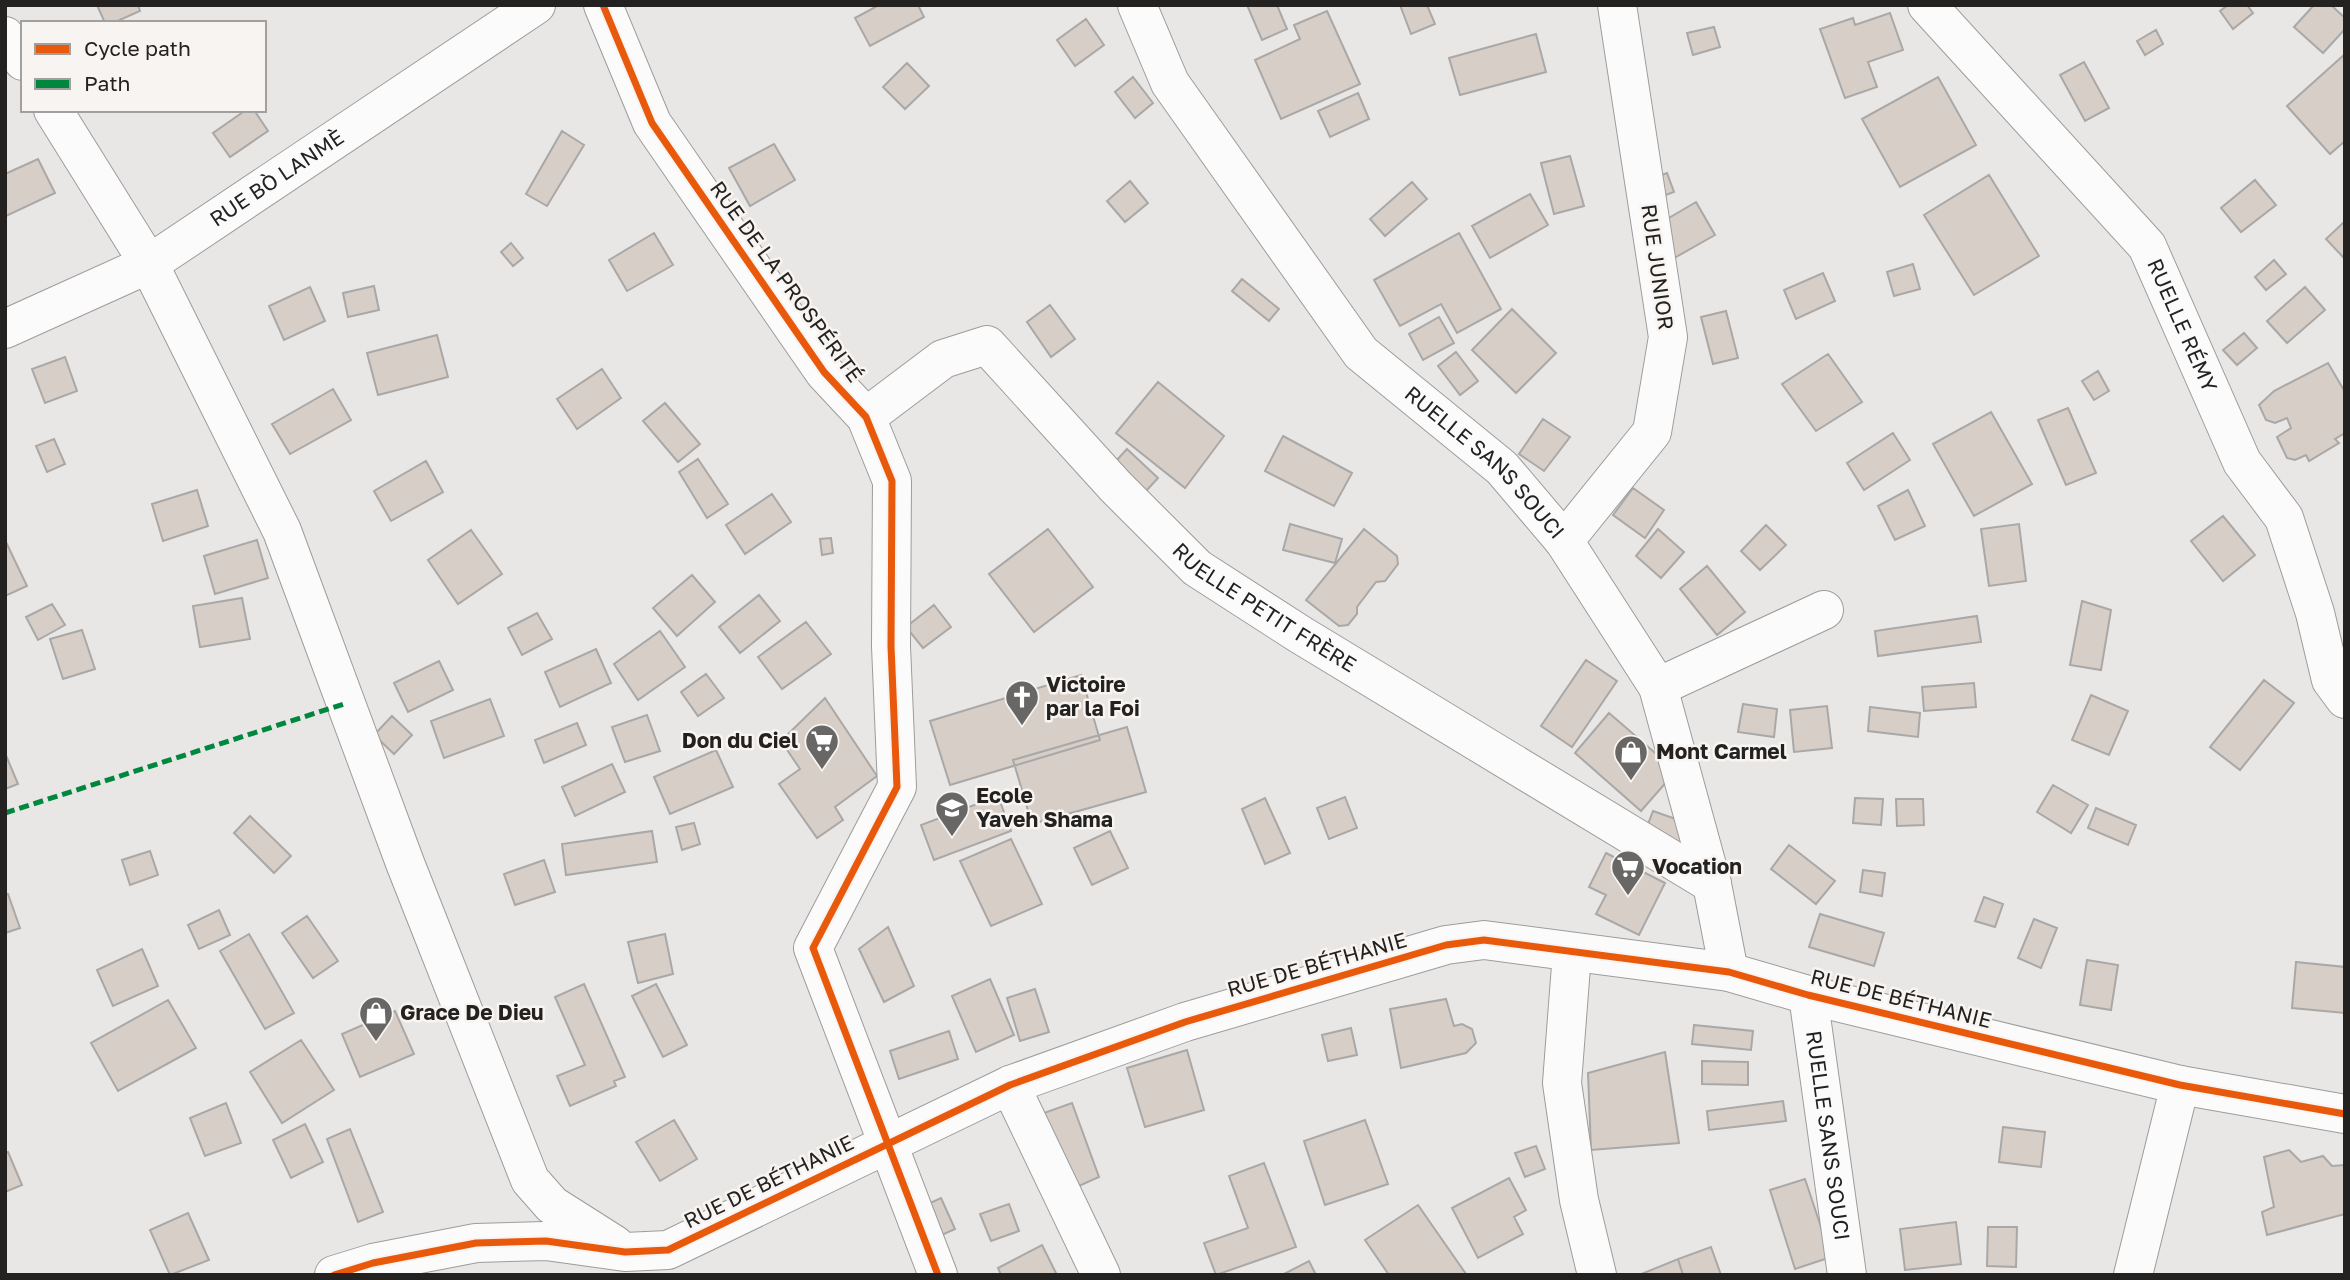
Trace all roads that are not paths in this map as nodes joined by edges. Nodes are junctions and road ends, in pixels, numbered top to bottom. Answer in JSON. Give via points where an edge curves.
{"nodes":[{"id":1,"x":536,"y":5,"type":"edge"},
{"id":2,"x":603,"y":5,"type":"edge"},
{"id":3,"x":1137,"y":5,"type":"edge"},
{"id":4,"x":1617,"y":5,"type":"edge"},
{"id":5,"x":1927,"y":5,"type":"edge"},
{"id":6,"x":5,"y":36,"type":"edge"},
{"id":7,"x":21,"y":58,"type":"edge"},
{"id":8,"x":54,"y":112,"type":"edge"},
{"id":9,"x":149,"y":264,"type":"junction"},
{"id":10,"x":5,"y":329,"type":"edge"},
{"id":11,"x":866,"y":417,"type":"junction"},
{"id":12,"x":1564,"y":541,"type":"junction"},
{"id":13,"x":2330,"y":609,"type":"edge"},
{"id":14,"x":1824,"y":610,"type":"dead end"},
{"id":15,"x":1658,"y":687,"type":"junction"},
{"id":16,"x":2345,"y":699,"type":"edge"},
{"id":17,"x":1712,"y":884,"type":"junction"},
{"id":18,"x":1572,"y":953,"type":"junction"},
{"id":19,"x":1729,"y":972,"type":"junction"},
{"id":20,"x":1808,"y":995,"type":"junction"},
{"id":21,"x":2180,"y":1085,"type":"junction"},
{"id":22,"x":1010,"y":1086,"type":"junction"},
{"id":23,"x":2345,"y":1114,"type":"edge"},
{"id":24,"x":886,"y":1145,"type":"junction"},
{"id":25,"x":634,"y":1263,"type":"edge"},
{"id":26,"x":334,"y":1275,"type":"edge"},
{"id":27,"x":938,"y":1275,"type":"edge"},
{"id":28,"x":1101,"y":1275,"type":"edge"},
{"id":29,"x":1597,"y":1275,"type":"edge"},
{"id":30,"x":1847,"y":1275,"type":"edge"},
{"id":31,"x":2133,"y":1275,"type":"edge"}],
"edges":[{"from":1,"to":9,"type":"street","name":"RUE BÒ LANMÈ"},
{"from":2,"to":11,"type":"street","name":"RUE DE LA PROSPÉRITÉ","via":[[652,123],[824,372]]},
{"from":3,"to":12,"type":"street","name":"RUELLE SANS SOUCI","via":[[1170,83],[1361,353],[1502,468]]},
{"from":4,"to":12,"type":"street","name":"RUE JUNIOR","via":[[1668,337],[1651,432]]},
{"from":5,"to":13,"type":"street","name":"RUELLE RÉMY","via":[[2147,246],[2242,462],[2284,518]]},
{"from":6,"to":7,"type":"street"},
{"from":8,"to":9,"type":"street"},
{"from":9,"to":10,"type":"street","name":"RUE BÒ LANMÈ"},
{"from":9,"to":25,"type":"street","via":[[282,531],[405,863],[530,1180],[552,1205]]},
{"from":11,"to":17,"type":"street","name":"RUELLE PETIT FRÈRE","via":[[943,359],[987,345],[1197,568]]},
{"from":11,"to":24,"type":"street","name":"RUE DE LA PROSPÉRITÉ","via":[[892,481],[891,646],[897,787],[813,948]]},
{"from":12,"to":15,"type":"street","name":"RUELLE SANS SOUCI"},
{"from":13,"to":16,"type":"street","name":"RUELLE RÉMY","via":[[2331,680]]},
{"from":14,"to":15,"type":"street"},
{"from":15,"to":17,"type":"street","name":"RUELLE SANS SOUCI"},
{"from":17,"to":19,"type":"street","name":"RUELLE SANS SOUCI"},
{"from":18,"to":19,"type":"street","name":"RUE DE BÉTHANIE"},
{"from":18,"to":22,"type":"street","name":"RUE DE BÉTHANIE","via":[[1484,940],[1446,945],[1185,1022]]},
{"from":18,"to":29,"type":"street","via":[[1562,1083],[1579,1200]]},
{"from":19,"to":20,"type":"street","name":"RUE DE BÉTHANIE"},
{"from":20,"to":21,"type":"street","name":"RUE DE BÉTHANIE"},
{"from":20,"to":30,"type":"street","name":"RUELLE SANS SOUCI"},
{"from":21,"to":23,"type":"street","name":"RUE DE BÉTHANIE"},
{"from":21,"to":31,"type":"street"},
{"from":22,"to":24,"type":"street","name":"RUE DE BÉTHANIE"},
{"from":22,"to":28,"type":"street"},
{"from":24,"to":25,"type":"street","name":"RUE DE BÉTHANIE"},
{"from":24,"to":27,"type":"street","name":"RUE DE LA PROSPÉRITÉ"},
{"from":25,"to":26,"type":"street","name":"RUE DE BÉTHANIE","via":[[546,1241],[476,1243]]}]}
